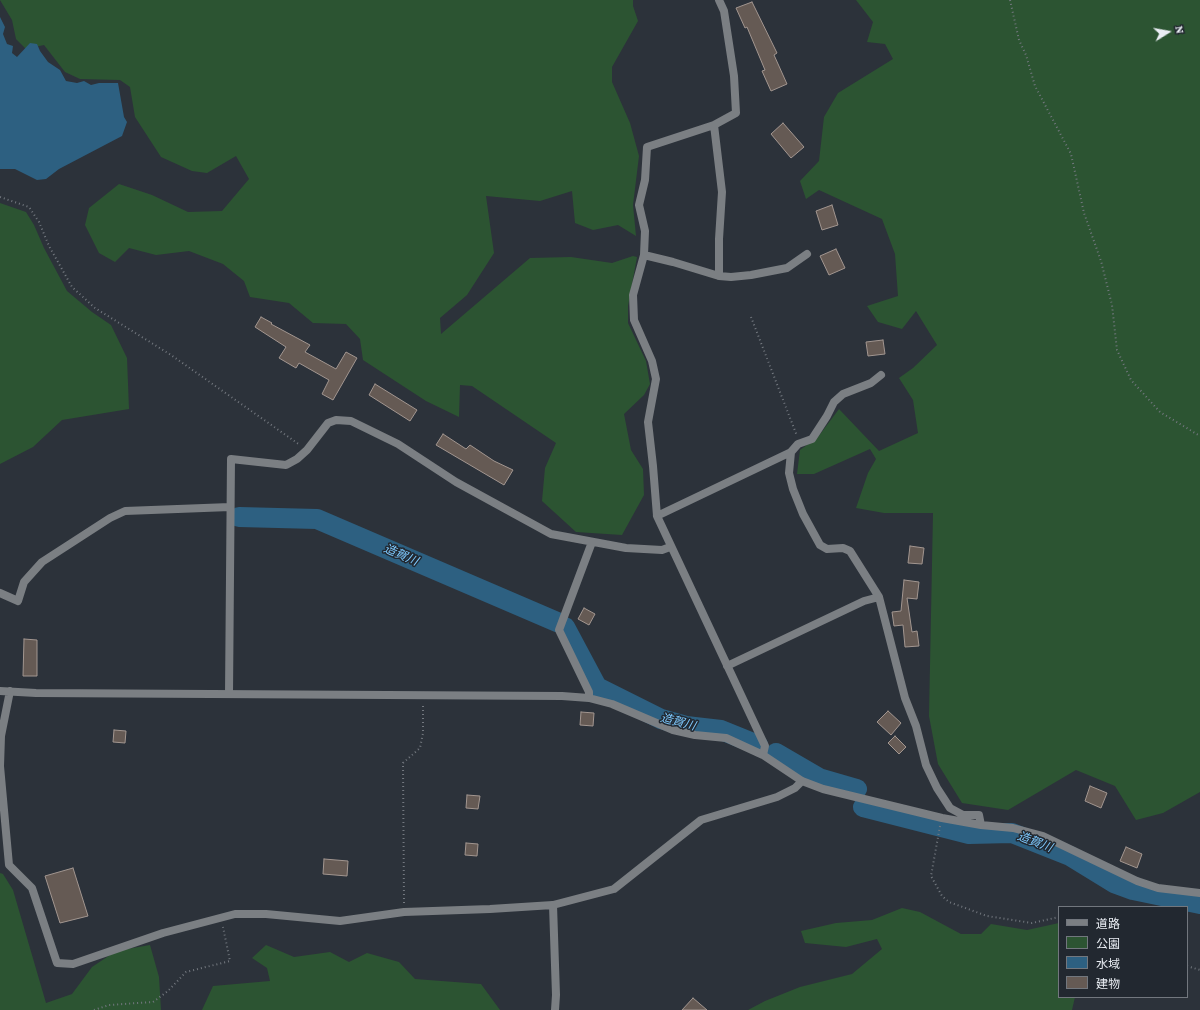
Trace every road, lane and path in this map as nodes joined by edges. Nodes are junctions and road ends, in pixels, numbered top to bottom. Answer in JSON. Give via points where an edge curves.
{"nodes":[{"id":1,"x":719,"y":0,"type":"edge"},
{"id":2,"x":1010,"y":0,"type":"edge"},
{"id":3,"x":714,"y":124,"type":"junction"},
{"id":4,"x":0,"y":197,"type":"edge"},
{"id":5,"x":807,"y":254,"type":"dead end"},
{"id":6,"x":644,"y":255,"type":"junction"},
{"id":7,"x":719,"y":276,"type":"junction"},
{"id":8,"x":752,"y":317,"type":"dead end"},
{"id":9,"x":881,"y":375,"type":"dead end"},
{"id":10,"x":1200,"y":436,"type":"edge"},
{"id":11,"x":798,"y":444,"type":"junction"},
{"id":12,"x":307,"y":450,"type":"junction"},
{"id":13,"x":791,"y":452,"type":"junction"},
{"id":14,"x":230,"y":507,"type":"junction"},
{"id":15,"x":657,"y":516,"type":"junction"},
{"id":16,"x":592,"y":542,"type":"junction"},
{"id":17,"x":670,"y":547,"type":"junction"},
{"id":18,"x":0,"y":593,"type":"edge"},
{"id":19,"x":879,"y":597,"type":"junction"},
{"id":20,"x":727,"y":666,"type":"junction"},
{"id":21,"x":0,"y":691,"type":"edge"},
{"id":22,"x":10,"y":691,"type":"junction"},
{"id":23,"x":229,"y":694,"type":"junction"},
{"id":24,"x":423,"y":695,"type":"junction"},
{"id":25,"x":588,"y":698,"type":"junction"},
{"id":26,"x":763,"y":755,"type":"junction"},
{"id":27,"x":802,"y":781,"type":"junction"},
{"id":28,"x":981,"y":825,"type":"junction"},
{"id":29,"x":938,"y":832,"type":"dead end"},
{"id":30,"x":1200,"y":893,"type":"edge"},
{"id":31,"x":552,"y":905,"type":"junction"},
{"id":32,"x":404,"y":912,"type":"junction"},
{"id":33,"x":1058,"y":917,"type":"edge"},
{"id":34,"x":222,"y":918,"type":"junction"},
{"id":35,"x":1188,"y":966,"type":"edge"},
{"id":36,"x":1200,"y":970,"type":"edge"},
{"id":37,"x":94,"y":1010,"type":"edge"},
{"id":38,"x":555,"y":1010,"type":"edge"}],
"edges":[{"from":1,"to":3,"type":"street","via":[[724,11],[734,76],[736,113]]},
{"from":2,"to":10,"type":"path","via":[[1019,40],[1035,86],[1071,154],[1084,213],[1101,261],[1112,305],[1117,350],[1131,380],[1160,412]]},
{"from":3,"to":6,"type":"street","via":[[647,147],[645,180],[639,205],[645,231]]},
{"from":3,"to":7,"type":"street","via":[[722,192]]},
{"from":4,"to":12,"type":"path","via":[[29,207],[72,287],[95,308],[171,355]]},
{"from":5,"to":7,"type":"street","via":[[787,268],[751,275]]},
{"from":6,"to":7,"type":"street"},
{"from":6,"to":15,"type":"street","via":[[633,295],[634,320],[652,361],[656,379],[648,422]]},
{"from":8,"to":11,"type":"path"},
{"from":9,"to":11,"type":"street","via":[[871,383],[843,394],[834,402],[812,439]]},
{"from":11,"to":13,"type":"street"},
{"from":12,"to":14,"type":"street","via":[[297,460],[286,465],[231,459]]},
{"from":12,"to":16,"type":"street","via":[[328,423],[336,420],[351,421],[398,444],[456,482],[551,534]]},
{"from":13,"to":15,"type":"street"},
{"from":13,"to":19,"type":"street","via":[[789,473],[793,489],[820,545],[827,549],[843,548],[850,551]]},
{"from":14,"to":18,"type":"street","via":[[125,511],[42,562],[24,582],[18,601]]},
{"from":14,"to":23,"type":"street"},
{"from":15,"to":17,"type":"street"},
{"from":16,"to":17,"type":"street","via":[[662,550]]},
{"from":16,"to":25,"type":"street","via":[[559,630],[589,692]]},
{"from":17,"to":20,"type":"street"},
{"from":19,"to":20,"type":"street","via":[[864,601]]},
{"from":19,"to":28,"type":"street","via":[[905,698],[916,726],[926,765],[950,808],[962,815],[979,815]]},
{"from":20,"to":26,"type":"street","via":[[765,746]]},
{"from":21,"to":22,"type":"street"},
{"from":22,"to":23,"type":"street"},
{"from":22,"to":34,"type":"street","via":[[1,736],[0,766],[9,865],[32,888],[57,963],[73,964],[163,933]]},
{"from":23,"to":24,"type":"street"},
{"from":24,"to":25,"type":"street"},
{"from":24,"to":32,"type":"path","via":[[423,733],[420,748],[403,763]]},
{"from":25,"to":26,"type":"street","via":[[612,704],[673,730],[726,738]]},
{"from":26,"to":27,"type":"street"},
{"from":27,"to":28,"type":"street","via":[[823,789]]},
{"from":27,"to":31,"type":"street","via":[[795,788],[777,797],[701,820],[614,888]]},
{"from":28,"to":30,"type":"street","via":[[1013,828],[1043,836],[1137,881],[1158,888]]},
{"from":29,"to":33,"type":"path","via":[[931,876],[942,896],[949,902],[987,916],[1032,923]]},
{"from":31,"to":32,"type":"street"},
{"from":31,"to":38,"type":"street"},
{"from":32,"to":34,"type":"street","via":[[340,921],[266,914],[235,914]]},
{"from":34,"to":37,"type":"path","via":[[230,961],[186,972],[153,1002],[109,1005]]},
{"from":35,"to":36,"type":"path"}]}
